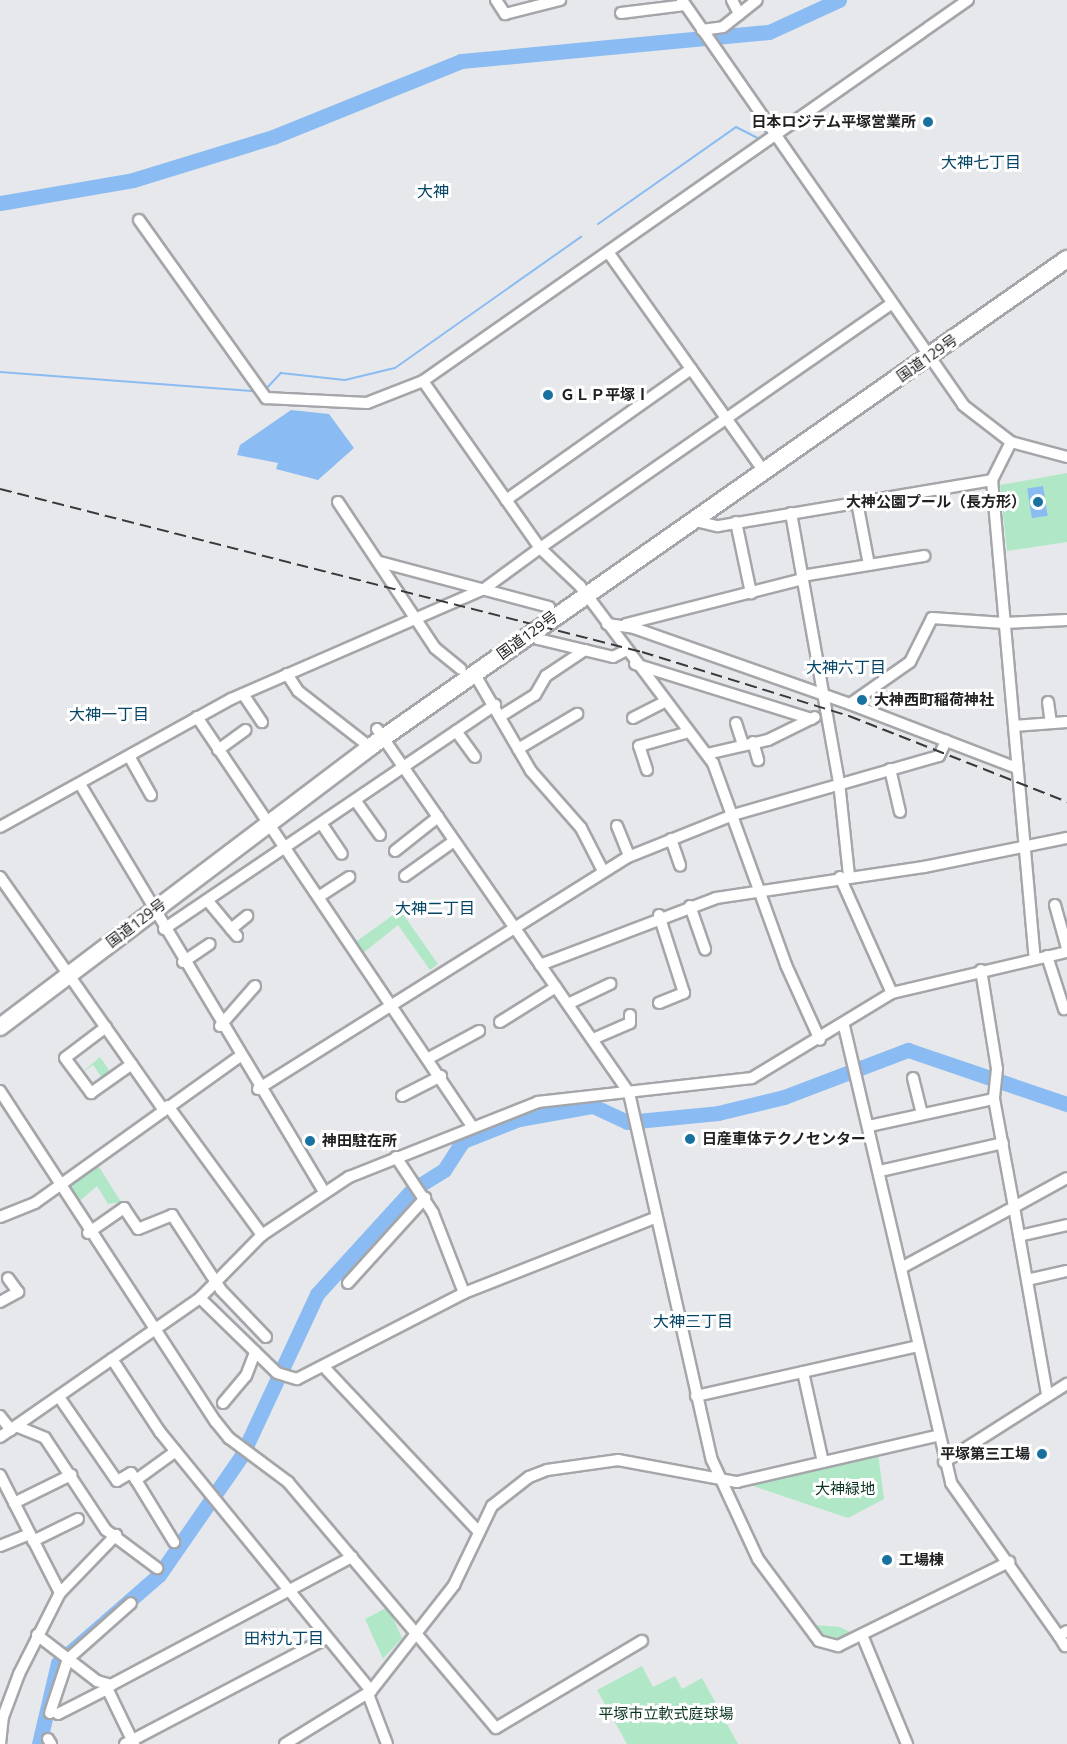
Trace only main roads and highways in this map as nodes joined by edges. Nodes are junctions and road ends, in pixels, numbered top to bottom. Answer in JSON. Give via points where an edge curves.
{"nodes":[{"id":1,"x":1067,"y":248,"type":"edge"},
{"id":2,"x":1067,"y":259,"type":"edge"},
{"id":3,"x":926,"y":352,"type":"junction"},
{"id":4,"x":583,"y":590,"type":"junction"},
{"id":5,"x":468,"y":671,"type":"junction"},
{"id":6,"x":67,"y":971,"type":"junction"},
{"id":7,"x":0,"y":1015,"type":"edge"},
{"id":8,"x":0,"y":1027,"type":"edge"}],
"edges":[{"from":1,"to":3,"type":"highway","name":"国道129号"},
{"from":2,"to":3,"type":"highway","name":"国道129号"},
{"from":3,"to":4,"type":"highway","name":"国道129号","via":[[691,520]]},
{"from":3,"to":4,"type":"highway","name":"国道129号","via":[[758,463]]},
{"from":4,"to":5,"type":"highway","name":"国道129号","via":[[533,631]]},
{"from":4,"to":5,"type":"highway","name":"国道129号","via":[[549,607]]},
{"from":5,"to":6,"type":"highway","name":"国道129号","via":[[265,818]]},
{"from":6,"to":7,"type":"highway","name":"国道129号"},
{"from":6,"to":8,"type":"highway","name":"国道129号"}]}
